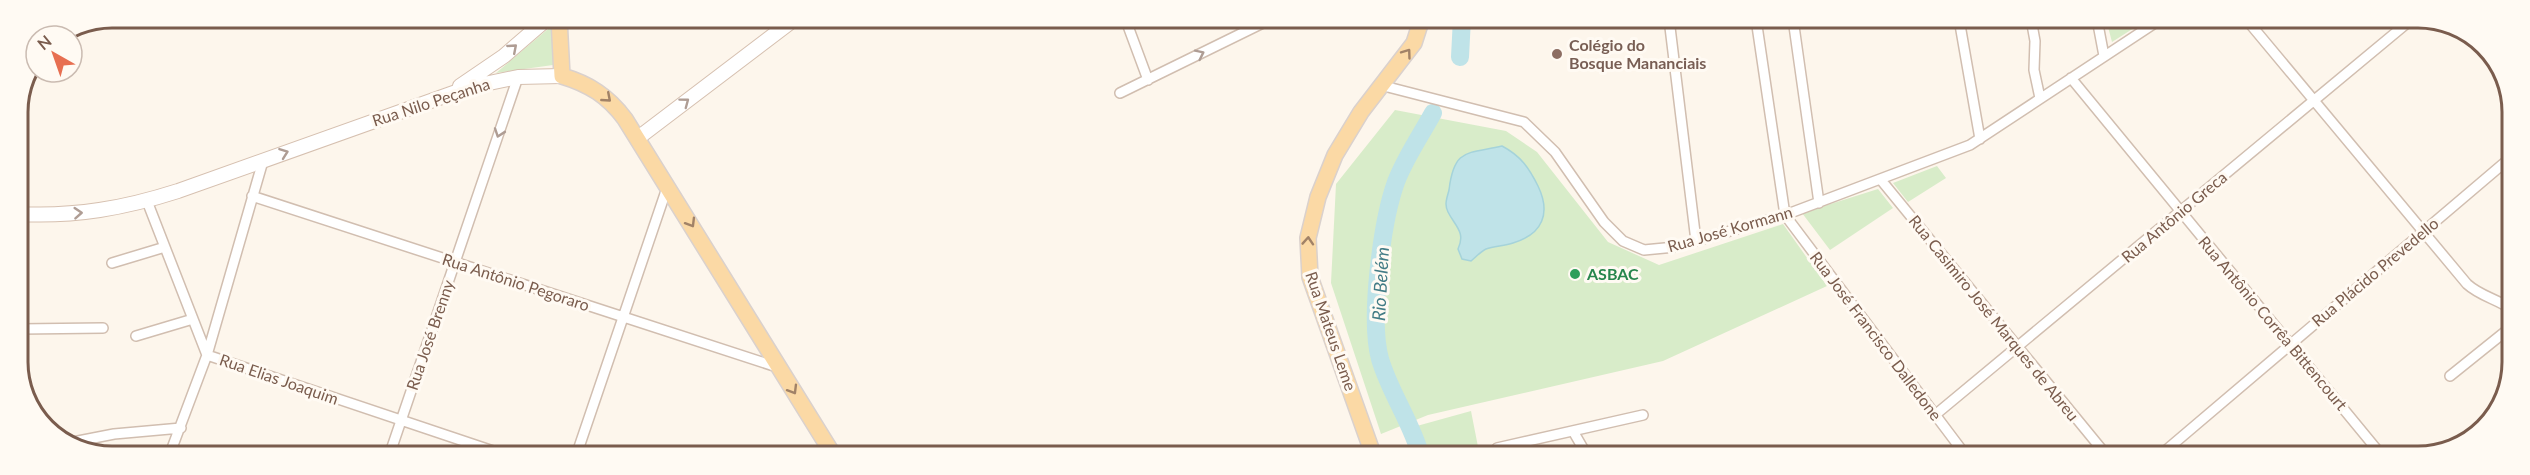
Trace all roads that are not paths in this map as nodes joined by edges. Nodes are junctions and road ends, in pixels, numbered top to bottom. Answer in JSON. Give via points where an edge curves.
{"nodes":[{"id":1,"x":535,"y":29,"type":"edge"},
{"id":2,"x":560,"y":29,"type":"edge"},
{"id":3,"x":782,"y":29,"type":"edge"},
{"id":4,"x":1129,"y":29,"type":"edge"},
{"id":5,"x":1251,"y":29,"type":"edge"},
{"id":6,"x":1418,"y":29,"type":"edge"},
{"id":7,"x":1670,"y":29,"type":"edge"},
{"id":8,"x":1757,"y":29,"type":"edge"},
{"id":9,"x":1794,"y":29,"type":"edge"},
{"id":10,"x":1961,"y":29,"type":"edge"},
{"id":11,"x":2033,"y":29,"type":"edge"},
{"id":12,"x":2099,"y":29,"type":"edge"},
{"id":13,"x":2146,"y":29,"type":"edge"},
{"id":14,"x":2254,"y":29,"type":"edge"},
{"id":15,"x":2400,"y":29,"type":"edge"},
{"id":16,"x":2104,"y":56,"type":"junction"},
{"id":17,"x":562,"y":76,"type":"junction"},
{"id":18,"x":518,"y":77,"type":"junction"},
{"id":19,"x":2071,"y":78,"type":"junction"},
{"id":20,"x":1148,"y":80,"type":"junction"},
{"id":21,"x":1380,"y":86,"type":"junction"},
{"id":22,"x":1120,"y":93,"type":"dead end"},
{"id":23,"x":448,"y":94,"type":"junction"},
{"id":24,"x":2040,"y":98,"type":"junction"},
{"id":25,"x":2314,"y":100,"type":"junction"},
{"id":26,"x":638,"y":138,"type":"junction"},
{"id":27,"x":1980,"y":139,"type":"junction"},
{"id":28,"x":263,"y":161,"type":"junction"},
{"id":29,"x":2502,"y":165,"type":"edge"},
{"id":30,"x":1881,"y":180,"type":"junction"},
{"id":31,"x":668,"y":185,"type":"junction"},
{"id":32,"x":252,"y":196,"type":"junction"},
{"id":33,"x":147,"y":201,"type":"junction"},
{"id":34,"x":1819,"y":203,"type":"junction"},
{"id":35,"x":2181,"y":211,"type":"junction"},
{"id":36,"x":29,"y":214,"type":"edge"},
{"id":37,"x":1785,"y":215,"type":"junction"},
{"id":38,"x":2423,"y":232,"type":"junction"},
{"id":39,"x":1696,"y":241,"type":"junction"},
{"id":40,"x":165,"y":247,"type":"junction"},
{"id":41,"x":112,"y":262,"type":"dead end"},
{"id":42,"x":455,"y":262,"type":"junction"},
{"id":43,"x":2502,"y":304,"type":"edge"},
{"id":44,"x":623,"y":316,"type":"junction"},
{"id":45,"x":193,"y":319,"type":"junction"},
{"id":46,"x":103,"y":328,"type":"dead end"},
{"id":47,"x":29,"y":329,"type":"edge"},
{"id":48,"x":2502,"y":334,"type":"edge"},
{"id":49,"x":136,"y":336,"type":"dead end"},
{"id":50,"x":2290,"y":344,"type":"junction"},
{"id":51,"x":2017,"y":346,"type":"junction"},
{"id":52,"x":207,"y":355,"type":"junction"},
{"id":53,"x":780,"y":368,"type":"junction"},
{"id":54,"x":2450,"y":376,"type":"dead end"},
{"id":55,"x":1643,"y":415,"type":"dead end"},
{"id":56,"x":1935,"y":415,"type":"junction"},
{"id":57,"x":401,"y":420,"type":"junction"},
{"id":58,"x":181,"y":428,"type":"junction"},
{"id":59,"x":1573,"y":431,"type":"junction"},
{"id":60,"x":81,"y":440,"type":"edge"},
{"id":61,"x":173,"y":446,"type":"edge"},
{"id":62,"x":392,"y":446,"type":"edge"},
{"id":63,"x":478,"y":446,"type":"edge"},
{"id":64,"x":579,"y":446,"type":"edge"},
{"id":65,"x":828,"y":446,"type":"edge"},
{"id":66,"x":1370,"y":446,"type":"edge"},
{"id":67,"x":1506,"y":446,"type":"edge"},
{"id":68,"x":1582,"y":446,"type":"edge"},
{"id":69,"x":1959,"y":446,"type":"edge"},
{"id":70,"x":2099,"y":446,"type":"edge"},
{"id":71,"x":2171,"y":446,"type":"edge"},
{"id":72,"x":2375,"y":446,"type":"edge"}],
"edges":[{"from":23,"to":1,"type":"main road","one_way":true},
{"from":2,"to":17,"type":"main road"},
{"from":26,"to":3,"type":"main road","one_way":true},
{"from":4,"to":20,"type":"street"},
{"from":20,"to":5,"type":"street","one_way":true},
{"from":21,"to":6,"type":"main road","name":"Rua Mateus Leme","one_way":true,"via":[[1414,43]]},
{"from":7,"to":39,"type":"street"},
{"from":8,"to":37,"type":"street"},
{"from":9,"to":34,"type":"street"},
{"from":10,"to":27,"type":"street"},
{"from":11,"to":24,"type":"street","via":[[2034,70]]},
{"from":12,"to":16,"type":"street"},
{"from":13,"to":16,"type":"street","name":"Rua José Kormann"},
{"from":14,"to":25,"type":"street"},
{"from":15,"to":25,"type":"street","name":"Rua Antônio Greca"},
{"from":16,"to":19,"type":"street","name":"Rua José Kormann"},
{"from":17,"to":18,"type":"main road","name":"Rua Nilo Peçanha"},
{"from":17,"to":26,"type":"main road","name":"Rua Nilo Peçanha","one_way":true,"via":[[604,95]]},
{"from":18,"to":23,"type":"main road","name":"Rua Nilo Peçanha"},
{"from":18,"to":42,"type":"street","name":"Rua José Brenny","one_way":true},
{"from":19,"to":24,"type":"street","name":"Rua José Kormann"},
{"from":19,"to":35,"type":"street","name":"Rua Antônio Corrêa Bittencourt"},
{"from":20,"to":22,"type":"street"},
{"from":21,"to":39,"type":"street","name":"Rua José Kormann","via":[[1524,123],[1555,152],[1613,232],[1634,247],[1658,249]]},
{"from":66,"to":21,"type":"main road","name":"Rua Mateus Leme","one_way":true,"via":[[1310,277],[1308,238],[1318,197],[1335,155]]},
{"from":28,"to":23,"type":"main road","name":"Rua Nilo Peçanha","one_way":true},
{"from":24,"to":27,"type":"street","name":"Rua José Kormann"},
{"from":25,"to":35,"type":"street","name":"Rua Antônio Greca"},
{"from":25,"to":38,"type":"street"},
{"from":26,"to":31,"type":"main road","name":"Rua Nilo Peçanha"},
{"from":27,"to":30,"type":"street","name":"Rua José Kormann"},
{"from":28,"to":32,"type":"street"},
{"from":28,"to":33,"type":"main road","name":"Rua Nilo Peçanha"},
{"from":29,"to":38,"type":"street","name":"Rua Plácido Prevedello"},
{"from":30,"to":34,"type":"street","name":"Rua José Kormann"},
{"from":30,"to":51,"type":"street","name":"Rua Casimiro José Marques de Abreu"},
{"from":31,"to":44,"type":"street"},
{"from":31,"to":53,"type":"main road","name":"Rua Nilo Peçanha","one_way":true},
{"from":32,"to":42,"type":"street","name":"Rua Antônio Pegoraro"},
{"from":32,"to":52,"type":"street"},
{"from":36,"to":33,"type":"main road","name":"Rua Nilo Peçanha","one_way":true,"via":[[100,211]]},
{"from":33,"to":40,"type":"street","name":"Rua Elias Joaquim"},
{"from":34,"to":37,"type":"street","name":"Rua José Kormann"},
{"from":35,"to":50,"type":"street","name":"Rua Antônio Corrêa Bittencourt"},
{"from":35,"to":51,"type":"street","name":"Rua Antônio Greca"},
{"from":37,"to":39,"type":"street","name":"Rua José Kormann"},
{"from":37,"to":56,"type":"street","name":"Rua José Francisco Dalledone"},
{"from":38,"to":43,"type":"street","via":[[2473,289]]},
{"from":38,"to":50,"type":"street","name":"Rua Plácido Prevedello"},
{"from":40,"to":41,"type":"street"},
{"from":40,"to":45,"type":"street","name":"Rua Elias Joaquim"},
{"from":42,"to":44,"type":"street","name":"Rua Antônio Pegoraro"},
{"from":42,"to":57,"type":"street","name":"Rua José Brenny"},
{"from":44,"to":53,"type":"street","name":"Rua Antônio Pegoraro"},
{"from":44,"to":64,"type":"street"},
{"from":45,"to":49,"type":"street"},
{"from":45,"to":52,"type":"street","name":"Rua Elias Joaquim"},
{"from":46,"to":47,"type":"street"},
{"from":48,"to":54,"type":"street"},
{"from":50,"to":71,"type":"street","name":"Rua Plácido Prevedello"},
{"from":50,"to":72,"type":"street","name":"Rua Antônio Corrêa Bittencourt"},
{"from":51,"to":56,"type":"street","name":"Rua Antônio Greca"},
{"from":51,"to":70,"type":"street","name":"Rua Casimiro José Marques de Abreu"},
{"from":52,"to":57,"type":"street","name":"Rua Elias Joaquim"},
{"from":52,"to":58,"type":"street"},
{"from":53,"to":65,"type":"main road","name":"Rua Nilo Peçanha","one_way":true},
{"from":55,"to":59,"type":"street"},
{"from":56,"to":69,"type":"street","name":"Rua José Francisco Dalledone"},
{"from":57,"to":62,"type":"street","name":"Rua José Brenny"},
{"from":57,"to":63,"type":"street","name":"Rua Elias Joaquim"},
{"from":58,"to":60,"type":"street"},
{"from":58,"to":61,"type":"street"},
{"from":59,"to":67,"type":"street"},
{"from":59,"to":68,"type":"street"}]}
